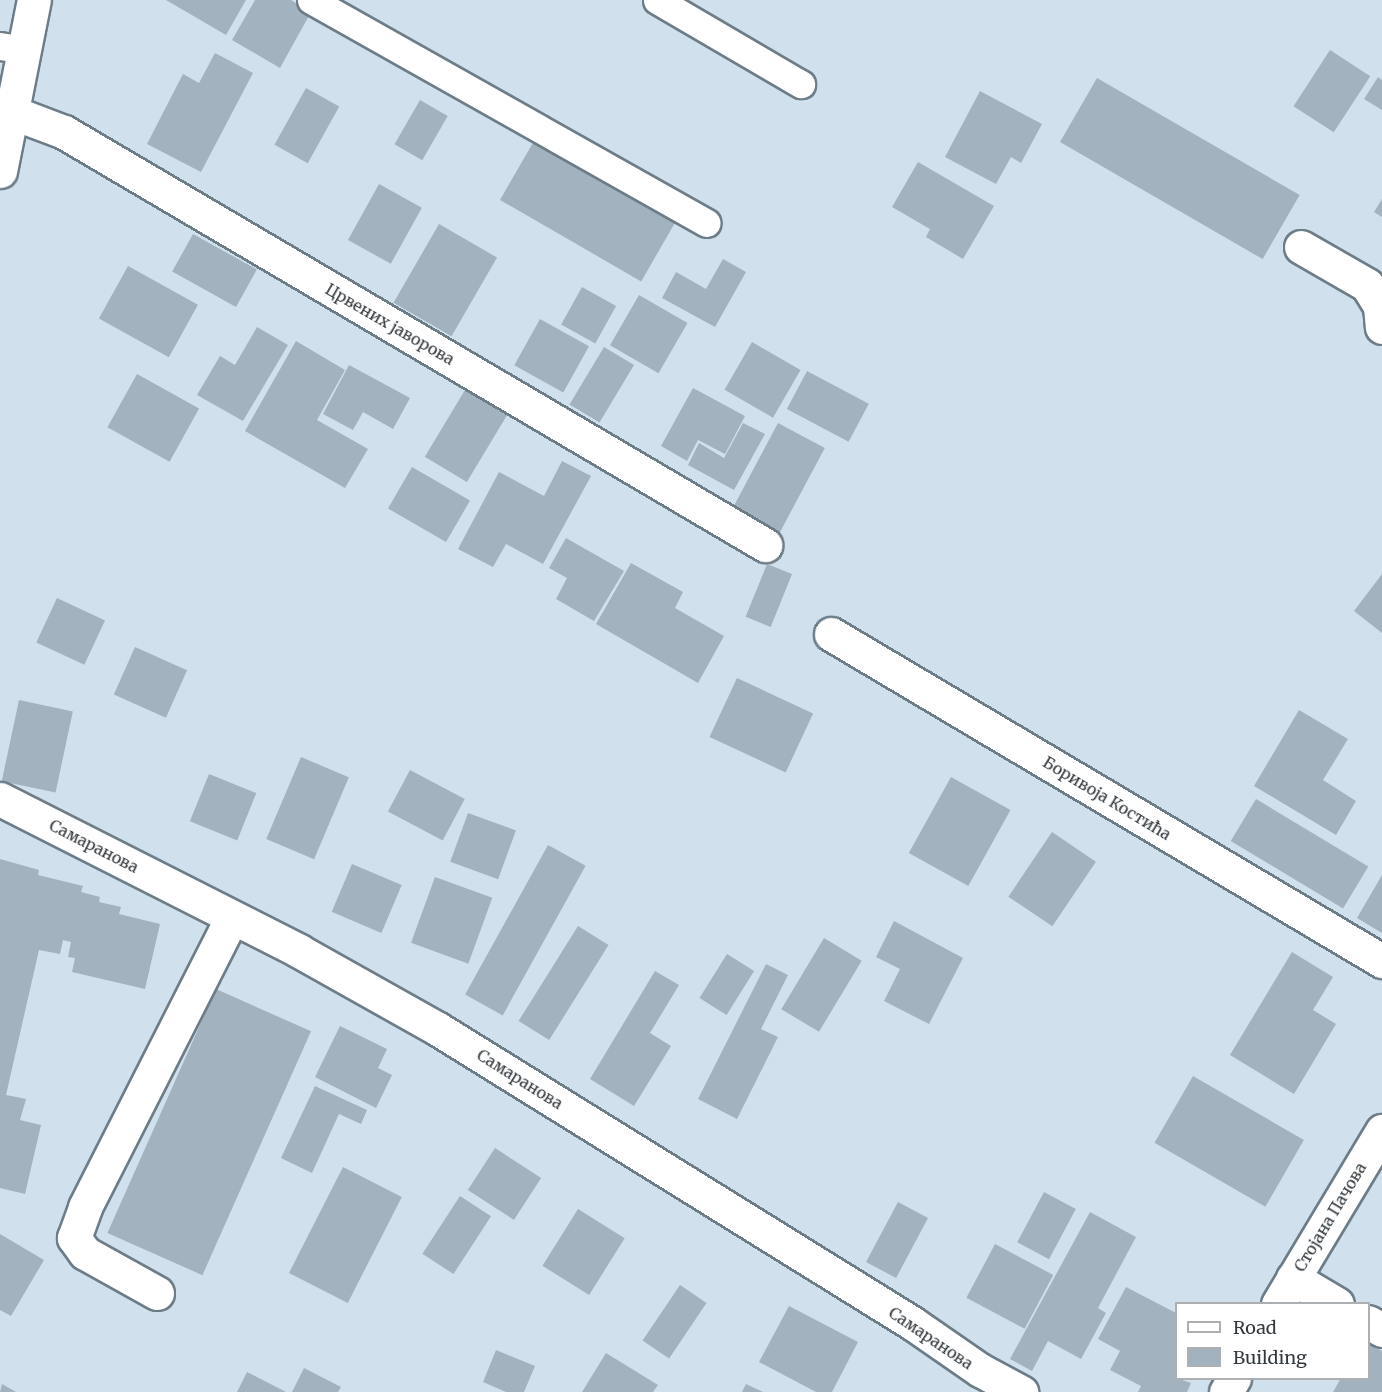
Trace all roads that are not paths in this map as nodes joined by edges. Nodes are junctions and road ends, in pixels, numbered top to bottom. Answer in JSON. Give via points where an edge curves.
{"nodes":[{"id":1,"x":34,"y":0,"type":"edge"},
{"id":2,"x":311,"y":0,"type":"edge"},
{"id":3,"x":657,"y":0,"type":"edge"},
{"id":4,"x":12,"y":48,"type":"edge"},
{"id":5,"x":801,"y":84,"type":"dead end"},
{"id":6,"x":11,"y":112,"type":"junction"},
{"id":7,"x":0,"y":171,"type":"edge"},
{"id":8,"x":707,"y":223,"type":"dead end"},
{"id":9,"x":1301,"y":247,"type":"dead end"},
{"id":10,"x":1382,"y":327,"type":"edge"},
{"id":11,"x":765,"y":544,"type":"dead end"},
{"id":12,"x":831,"y":634,"type":"dead end"},
{"id":13,"x":0,"y":799,"type":"edge"},
{"id":14,"x":232,"y":917,"type":"junction"},
{"id":15,"x":1382,"y":961,"type":"edge"},
{"id":16,"x":1382,"y":1131,"type":"edge"},
{"id":17,"x":1286,"y":1291,"type":"edge"},
{"id":18,"x":157,"y":1293,"type":"dead end"},
{"id":19,"x":1329,"y":1302,"type":"edge"},
{"id":20,"x":1021,"y":1392,"type":"edge"}],
"edges":[{"from":1,"to":4,"type":"street"},
{"from":2,"to":8,"type":"lane"},
{"from":3,"to":5,"type":"lane"},
{"from":4,"to":6,"type":"street"},
{"from":6,"to":7,"type":"street"},
{"from":6,"to":11,"type":"street","name":"Црвених јаворова","via":[[64,132]]},
{"from":9,"to":10,"type":"street","via":[[1367,285],[1380,306]]},
{"from":12,"to":15,"type":"street","name":"Боривоја Костића"},
{"from":13,"to":14,"type":"street","name":"Самаранова"},
{"from":14,"to":18,"type":"street","via":[[85,1206],[74,1238],[85,1253]]},
{"from":14,"to":20,"type":"street","name":"Самаранова","via":[[438,1029]]},
{"from":16,"to":17,"type":"street","name":"Стојана Пачова"},
{"from":17,"to":19,"type":"street"}]}
